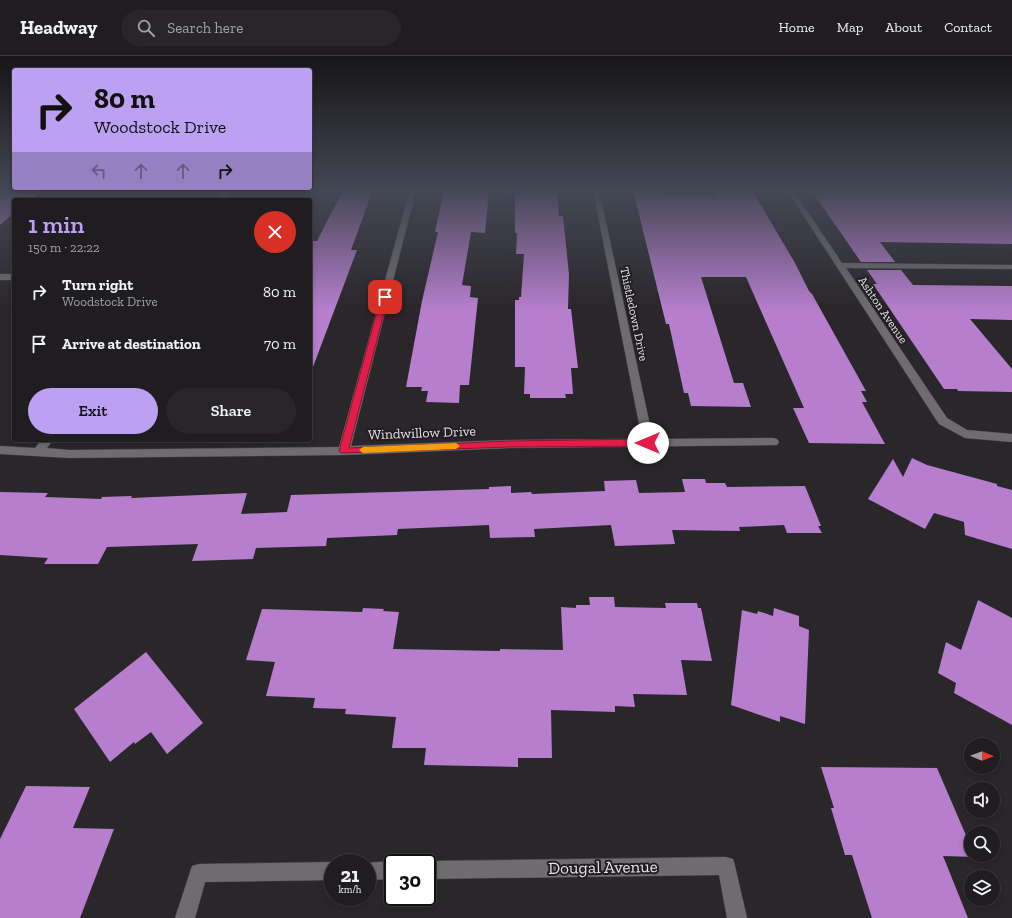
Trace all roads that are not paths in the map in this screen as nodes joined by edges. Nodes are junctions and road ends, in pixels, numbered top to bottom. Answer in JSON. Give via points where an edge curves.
{"nodes":[{"id":1,"x":402,"y":230,"type":"edge"},
{"id":2,"x":604,"y":230,"type":"edge"},
{"id":3,"x":816,"y":230,"type":"edge"},
{"id":4,"x":839,"y":265,"type":"junction"},
{"id":5,"x":1012,"y":267,"type":"edge"},
{"id":6,"x":0,"y":277,"type":"edge"},
{"id":7,"x":12,"y":278,"type":"edge"},
{"id":8,"x":1012,"y":438,"type":"edge"},
{"id":9,"x":46,"y":442,"type":"edge"},
{"id":10,"x":773,"y":442,"type":"dead end"},
{"id":11,"x":648,"y":443,"type":"junction"},
{"id":12,"x":0,"y":450,"type":"edge"},
{"id":13,"x":344,"y":451,"type":"junction"},
{"id":14,"x":38,"y":452,"type":"junction"},
{"id":15,"x":436,"y":870,"type":"edge"},
{"id":16,"x":324,"y":871,"type":"edge"},
{"id":17,"x":185,"y":918,"type":"edge"},
{"id":18,"x":737,"y":918,"type":"edge"}],
"edges":[{"from":1,"to":13,"type":"street"},
{"from":2,"to":11,"type":"street","name":"Thistledown Drive"},
{"from":3,"to":4,"type":"street","name":"Ashton Avenue"},
{"from":4,"to":5,"type":"street"},
{"from":4,"to":8,"type":"street","name":"Ashton Avenue","via":[[943,421],[965,434]]},
{"from":6,"to":7,"type":"street"},
{"from":9,"to":14,"type":"street"},
{"from":10,"to":11,"type":"street","name":"Windwillow Drive"},
{"from":11,"to":13,"type":"street","name":"Windwillow Drive","via":[[509,444]]},
{"from":12,"to":14,"type":"street","name":"Windwillow Drive"},
{"from":13,"to":14,"type":"street","name":"Windwillow Drive","via":[[69,454]]},
{"from":15,"to":18,"type":"street","name":"Dougal Avenue","via":[[726,866]]},
{"from":16,"to":17,"type":"street","via":[[198,873]]}]}
